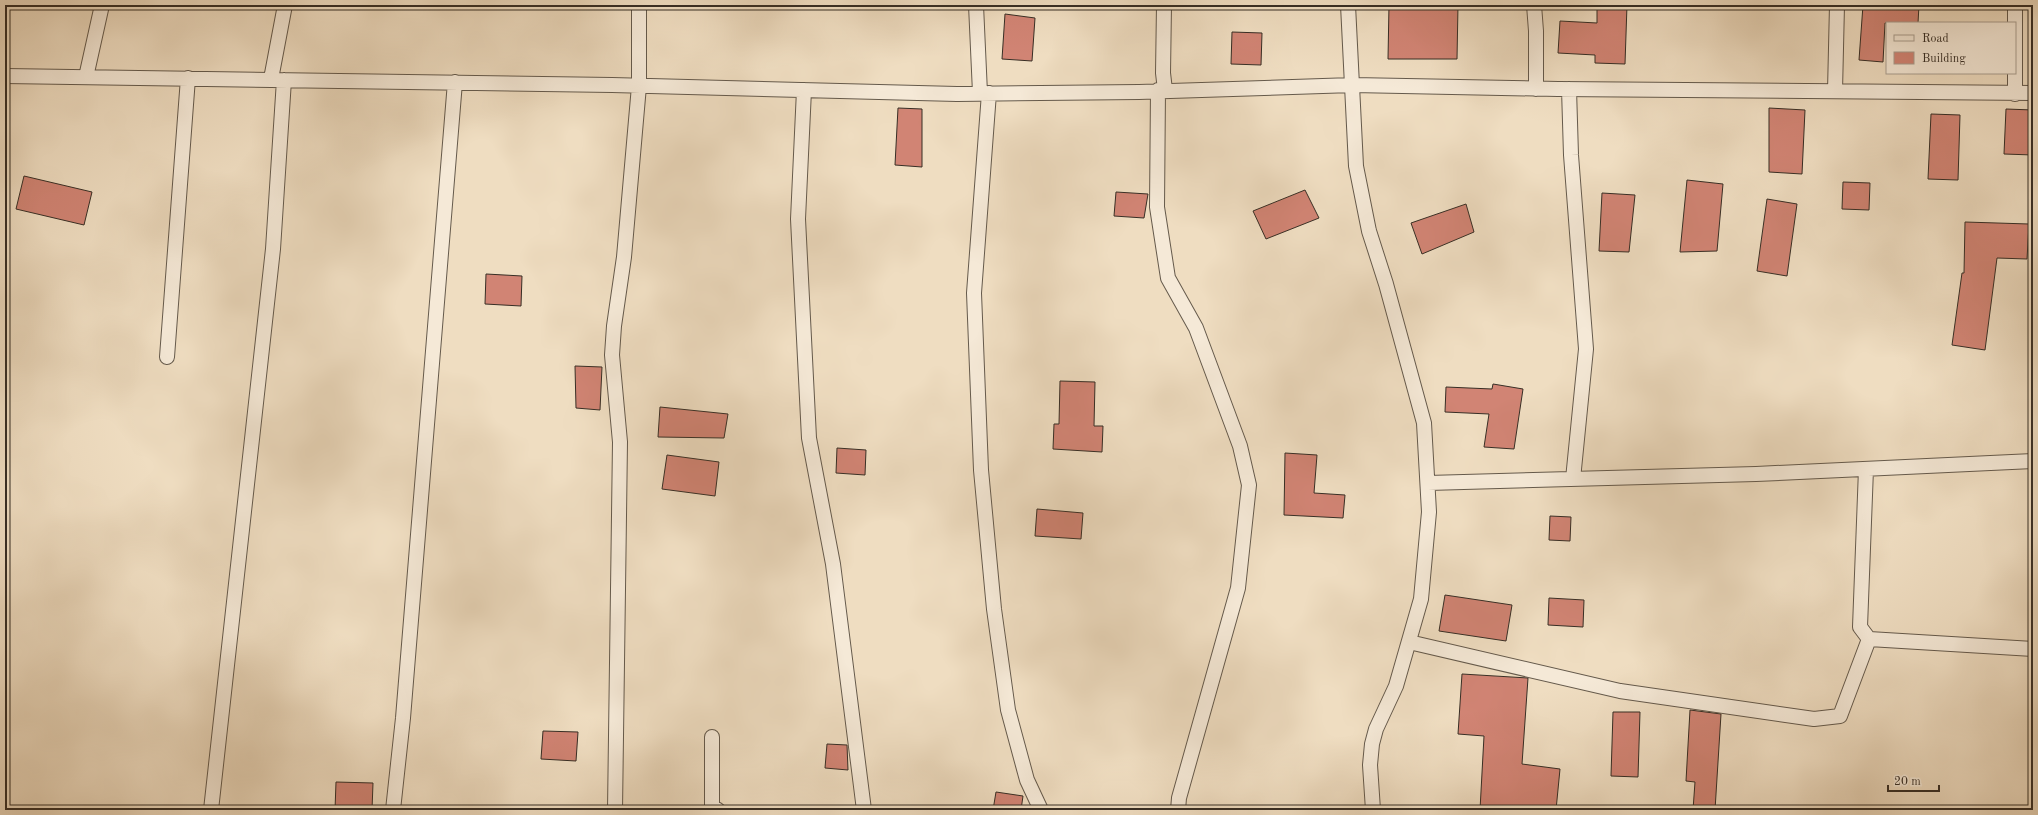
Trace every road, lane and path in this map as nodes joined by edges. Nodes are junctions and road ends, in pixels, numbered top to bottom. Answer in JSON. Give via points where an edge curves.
{"nodes":[{"id":1,"x":102,"y":5,"type":"edge"},
{"id":2,"x":284,"y":5,"type":"edge"},
{"id":3,"x":639,"y":5,"type":"edge"},
{"id":4,"x":976,"y":5,"type":"edge"},
{"id":5,"x":1164,"y":5,"type":"edge"},
{"id":6,"x":1348,"y":5,"type":"edge"},
{"id":7,"x":1534,"y":5,"type":"edge"},
{"id":8,"x":1837,"y":5,"type":"edge"},
{"id":9,"x":2015,"y":5,"type":"edge"},
{"id":10,"x":2015,"y":22,"type":"edge"},
{"id":11,"x":2015,"y":74,"type":"edge"},
{"id":12,"x":5,"y":76,"type":"edge"},
{"id":13,"x":86,"y":77,"type":"junction"},
{"id":14,"x":188,"y":78,"type":"junction"},
{"id":15,"x":277,"y":80,"type":"junction"},
{"id":16,"x":455,"y":82,"type":"junction"},
{"id":17,"x":1354,"y":85,"type":"junction"},
{"id":18,"x":639,"y":86,"type":"junction"},
{"id":19,"x":1536,"y":89,"type":"junction"},
{"id":20,"x":1569,"y":89,"type":"junction"},
{"id":21,"x":804,"y":90,"type":"junction"},
{"id":22,"x":1161,"y":90,"type":"junction"},
{"id":23,"x":1835,"y":90,"type":"junction"},
{"id":24,"x":984,"y":93,"type":"junction"},
{"id":25,"x":2033,"y":93,"type":"edge"},
{"id":26,"x":2015,"y":94,"type":"junction"},
{"id":27,"x":167,"y":357,"type":"dead end"},
{"id":28,"x":2033,"y":461,"type":"edge"},
{"id":29,"x":1866,"y":469,"type":"junction"},
{"id":30,"x":1573,"y":479,"type":"junction"},
{"id":31,"x":1428,"y":483,"type":"junction"},
{"id":32,"x":1869,"y":639,"type":"junction"},
{"id":33,"x":1408,"y":642,"type":"junction"},
{"id":34,"x":2033,"y":649,"type":"edge"},
{"id":35,"x":712,"y":737,"type":"dead end"},
{"id":36,"x":211,"y":810,"type":"edge"},
{"id":37,"x":393,"y":810,"type":"edge"},
{"id":38,"x":615,"y":810,"type":"edge"},
{"id":39,"x":718,"y":810,"type":"edge"},
{"id":40,"x":864,"y":810,"type":"edge"},
{"id":41,"x":1041,"y":810,"type":"edge"},
{"id":42,"x":1178,"y":810,"type":"edge"},
{"id":43,"x":1373,"y":810,"type":"edge"}],
"edges":[{"from":1,"to":13,"type":"street"},
{"from":2,"to":15,"type":"street"},
{"from":3,"to":18,"type":"street"},
{"from":4,"to":24,"type":"street"},
{"from":5,"to":22,"type":"street"},
{"from":6,"to":17,"type":"street"},
{"from":7,"to":19,"type":"street"},
{"from":8,"to":23,"type":"street"},
{"from":9,"to":10,"type":"street"},
{"from":11,"to":26,"type":"street"},
{"from":12,"to":13,"type":"street"},
{"from":13,"to":14,"type":"street"},
{"from":14,"to":15,"type":"street"},
{"from":14,"to":27,"type":"street"},
{"from":15,"to":16,"type":"street"},
{"from":15,"to":36,"type":"street","via":[[273,249]]},
{"from":16,"to":18,"type":"street"},
{"from":16,"to":37,"type":"street","via":[[403,718]]},
{"from":17,"to":19,"type":"street"},
{"from":17,"to":22,"type":"street"},
{"from":17,"to":31,"type":"street","via":[[1356,166],[1370,231],[1424,423]]},
{"from":18,"to":21,"type":"street"},
{"from":18,"to":38,"type":"street","via":[[624,257],[612,355],[620,442]]},
{"from":19,"to":20,"type":"street"},
{"from":20,"to":23,"type":"street"},
{"from":20,"to":30,"type":"street","via":[[1571,155],[1586,349]]},
{"from":21,"to":24,"type":"street"},
{"from":21,"to":40,"type":"street","via":[[798,220],[809,438],[833,564]]},
{"from":22,"to":24,"type":"street"},
{"from":22,"to":42,"type":"street","via":[[1156,207],[1168,278],[1196,328],[1240,446],[1249,485],[1238,588],[1179,798]]},
{"from":23,"to":26,"type":"street"},
{"from":24,"to":41,"type":"street","via":[[974,293],[981,470],[994,609],[1008,710],[1027,780]]},
{"from":25,"to":26,"type":"street"},
{"from":28,"to":29,"type":"street"},
{"from":29,"to":30,"type":"street"},
{"from":29,"to":32,"type":"street","via":[[1860,627]]},
{"from":30,"to":31,"type":"street"},
{"from":31,"to":33,"type":"street","via":[[1429,512],[1421,599]]},
{"from":32,"to":33,"type":"street","via":[[1840,716],[1814,719],[1620,691]]},
{"from":32,"to":34,"type":"street"},
{"from":33,"to":43,"type":"street","via":[[1396,686],[1376,729],[1372,744],[1370,765]]},
{"from":35,"to":39,"type":"street","via":[[712,807]]}]}
